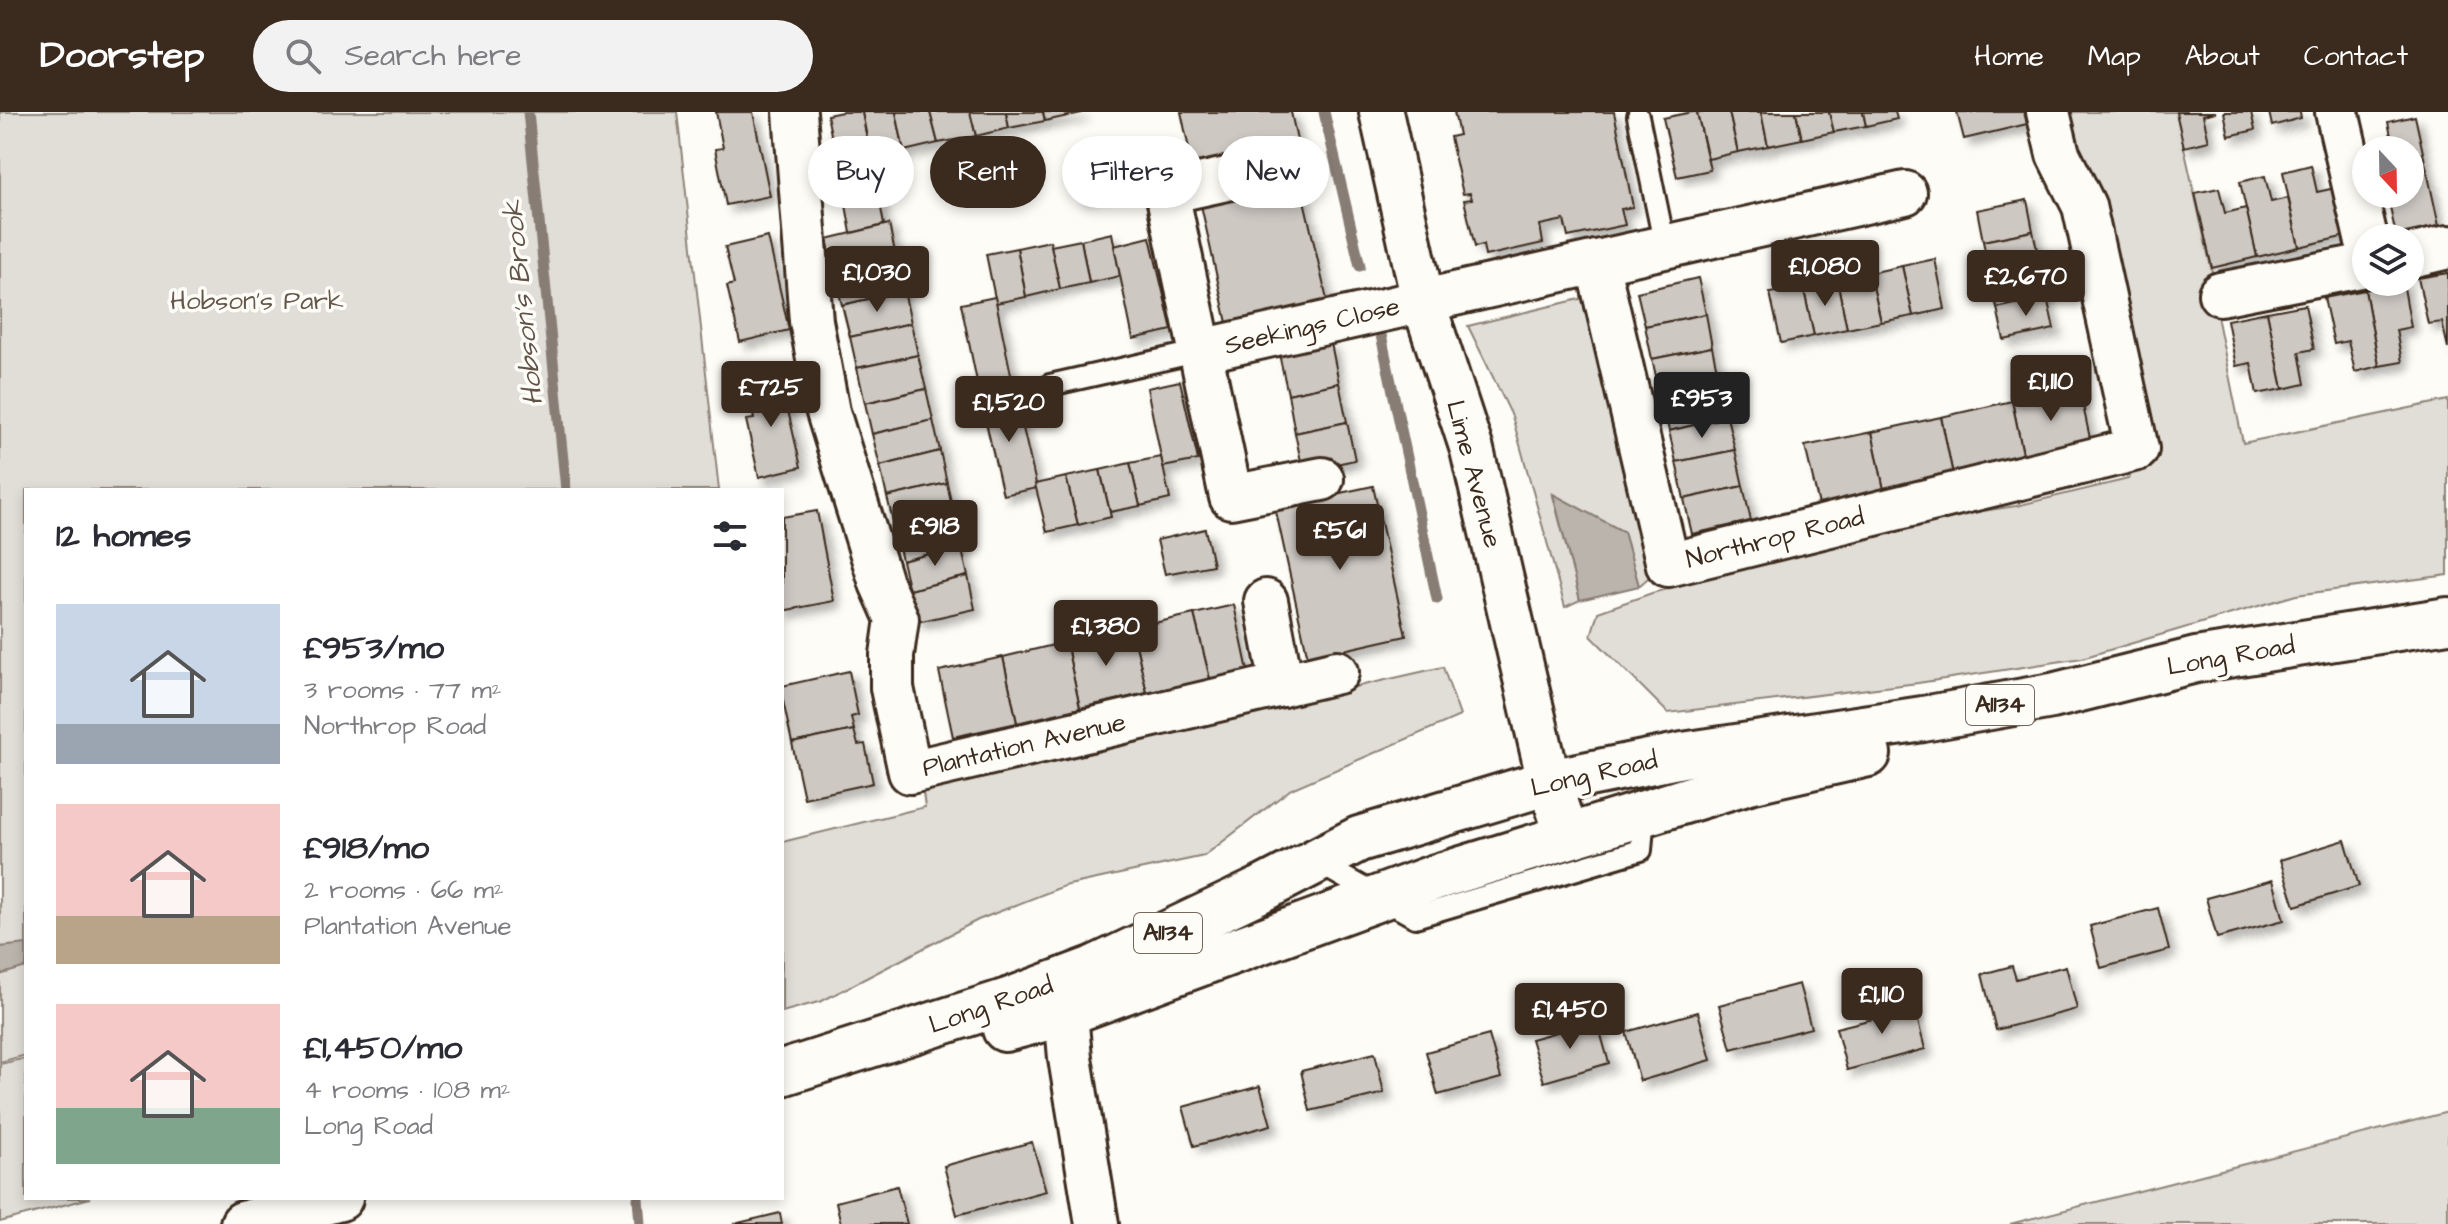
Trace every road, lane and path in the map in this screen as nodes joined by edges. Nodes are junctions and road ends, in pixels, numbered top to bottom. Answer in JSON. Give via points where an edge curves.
{"nodes":[{"id":1,"x":795,"y":112,"type":"edge"},
{"id":2,"x":1381,"y":112,"type":"edge"},
{"id":3,"x":2048,"y":112,"type":"edge"},
{"id":4,"x":2337,"y":112,"type":"edge"},
{"id":5,"x":1638,"y":116,"type":"dead end"},
{"id":6,"x":1218,"y":181,"type":"edge"},
{"id":7,"x":1905,"y":193,"type":"dead end"},
{"id":8,"x":2363,"y":224,"type":"edge"},
{"id":9,"x":1665,"y":247,"type":"junction"},
{"id":10,"x":2448,"y":247,"type":"edge"},
{"id":11,"x":2424,"y":253,"type":"edge"},
{"id":12,"x":1597,"y":262,"type":"junction"},
{"id":13,"x":2352,"y":268,"type":"edge"},
{"id":14,"x":2220,"y":294,"type":"dead end"},
{"id":15,"x":1423,"y":301,"type":"junction"},
{"id":16,"x":1201,"y":351,"type":"junction"},
{"id":17,"x":1050,"y":385,"type":"dead end"},
{"id":18,"x":1322,"y":479,"type":"dead end"},
{"id":19,"x":1266,"y":601,"type":"dead end"},
{"id":20,"x":2448,"y":622,"type":"edge"},
{"id":21,"x":1337,"y":672,"type":"dead end"},
{"id":22,"x":1282,"y":685,"type":"junction"},
{"id":23,"x":1549,"y":782,"type":"junction"},
{"id":24,"x":1644,"y":813,"type":"junction"},
{"id":25,"x":1567,"y":837,"type":"junction"},
{"id":26,"x":1315,"y":861,"type":"junction"},
{"id":27,"x":1379,"y":898,"type":"junction"},
{"id":28,"x":1066,"y":1013,"type":"junction"},
{"id":29,"x":784,"y":1072,"type":"edge"},
{"id":30,"x":784,"y":1087,"type":"edge"},
{"id":31,"x":333,"y":1200,"type":"edge"},
{"id":32,"x":243,"y":1224,"type":"edge"},
{"id":33,"x":1097,"y":1224,"type":"edge"}],
"edges":[{"from":1,"to":22,"type":"street","name":"Plantation Avenue","via":[[811,321],[828,412],[897,619],[892,688],[910,772]]},
{"from":2,"to":15,"type":"street","name":"Lime Avenue"},
{"from":3,"to":12,"type":"street","name":"Northrop Road","via":[[2058,154],[2084,206],[2137,449],[1668,565]]},
{"from":4,"to":8,"type":"street"},
{"from":5,"to":9,"type":"lane"},
{"from":6,"to":16,"type":"street","name":"Seekings Close","via":[[1167,192]]},
{"from":7,"to":9,"type":"street"},
{"from":9,"to":12,"type":"street"},
{"from":10,"to":11,"type":"street"},
{"from":12,"to":15,"type":"street"},
{"from":13,"to":14,"type":"street"},
{"from":15,"to":16,"type":"street","name":"Seekings Close"},
{"from":15,"to":23,"type":"street","name":"Lime Avenue","via":[[1472,450]]},
{"from":16,"to":17,"type":"lane"},
{"from":16,"to":18,"type":"street","name":"Seekings Close","via":[[1231,497]]},
{"from":19,"to":22,"type":"street"},
{"from":20,"to":23,"type":"main road","name":"Long Road","number":"A1134","via":[[2196,660],[2052,696],[1683,755]]},
{"from":20,"to":24,"type":"main road","name":"Long Road","number":"A1134","via":[[2080,717],[1880,752],[1749,781]]},
{"from":21,"to":22,"type":"street","name":"Plantation Avenue"},
{"from":23,"to":25,"type":"street","name":"Lime Avenue"},
{"from":23,"to":26,"type":"main road","name":"Long Road","number":"A1134","via":[[1359,839]]},
{"from":24,"to":25,"type":"main road","name":"Long Road","number":"A1134"},
{"from":24,"to":27,"type":"lane","via":[[1641,850],[1415,917]]},
{"from":25,"to":27,"type":"main road","name":"Long Road","number":"A1134"},
{"from":26,"to":27,"type":"lane"},
{"from":26,"to":29,"type":"main road","name":"Long Road","number":"A1134","via":[[1093,969]]},
{"from":27,"to":28,"type":"main road","name":"Long Road","number":"A1134"},
{"from":28,"to":30,"type":"main road","name":"Long Road","number":"A1134"},
{"from":28,"to":33,"type":"street"},
{"from":31,"to":32,"type":"main road"}]}
